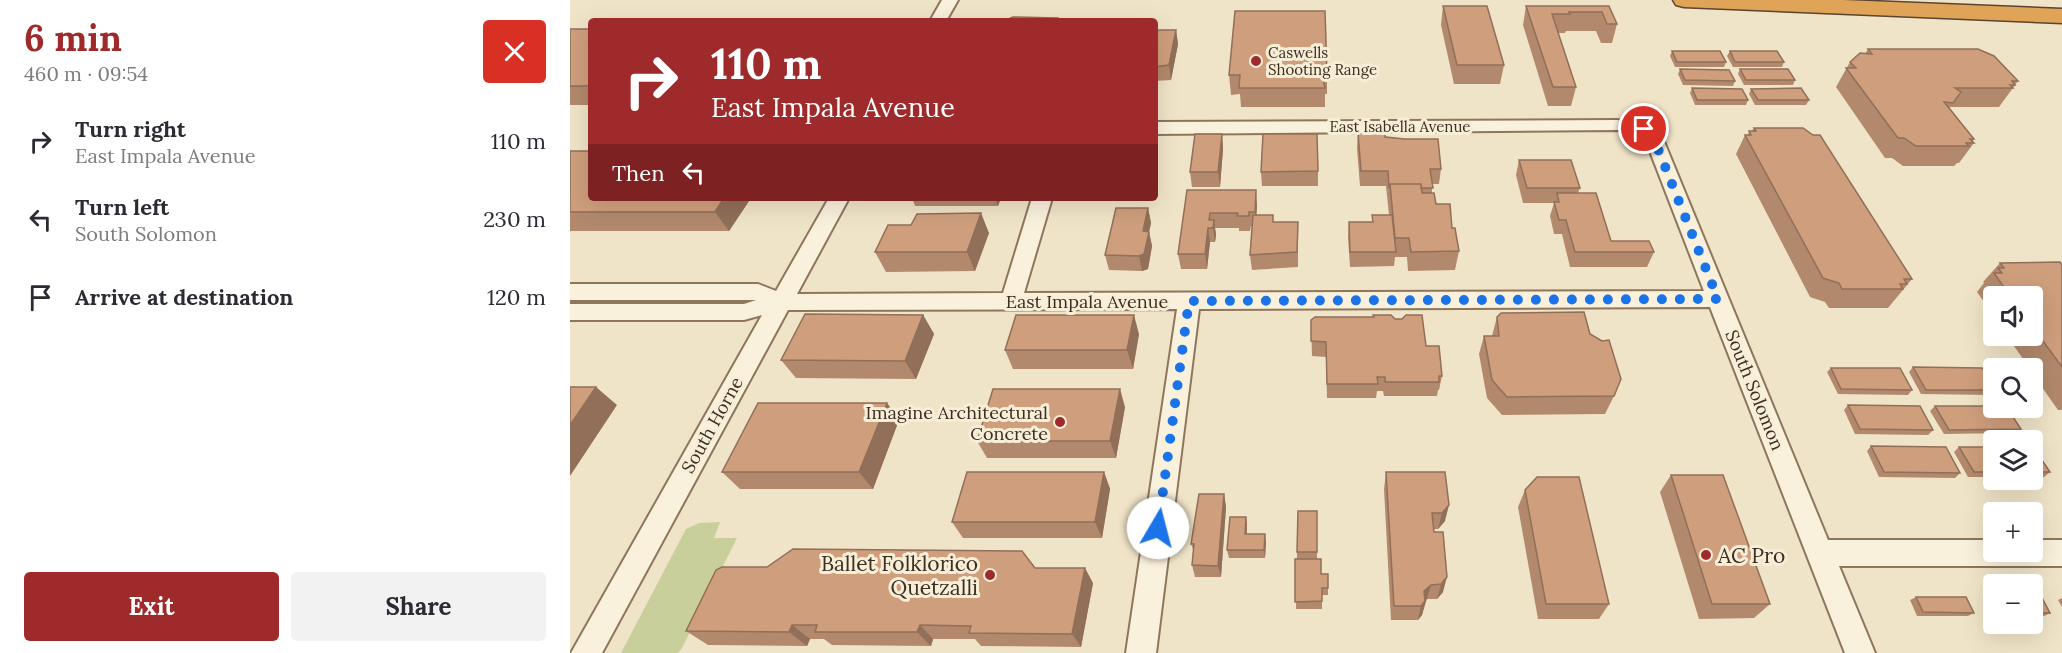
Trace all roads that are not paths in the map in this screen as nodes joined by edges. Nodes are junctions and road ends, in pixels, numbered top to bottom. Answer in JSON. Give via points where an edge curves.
{"nodes":[{"id":1,"x":1684,"y":0,"type":"edge"},
{"id":2,"x":2062,"y":16,"type":"edge"},
{"id":3,"x":1158,"y":128,"type":"edge"},
{"id":4,"x":1644,"y":129,"type":"joint"},
{"id":5,"x":837,"y":201,"type":"edge"},
{"id":6,"x":1040,"y":201,"type":"edge"},
{"id":7,"x":570,"y":292,"type":"edge"},
{"id":8,"x":1718,"y":299,"type":"junction"},
{"id":9,"x":1011,"y":301,"type":"junction"},
{"id":10,"x":1189,"y":301,"type":"junction"},
{"id":11,"x":781,"y":302,"type":"junction"},
{"id":12,"x":570,"y":312,"type":"edge"},
{"id":13,"x":1821,"y":553,"type":"junction"},
{"id":14,"x":2062,"y":553,"type":"edge"},
{"id":15,"x":586,"y":653,"type":"edge"},
{"id":16,"x":1141,"y":653,"type":"edge"},
{"id":17,"x":1860,"y":653,"type":"edge"}],
"edges":[{"from":1,"to":2,"type":"highway"},
{"from":3,"to":4,"type":"street","name":"East Isabella Avenue","via":[[1617,124]]},
{"from":4,"to":8,"type":"street","name":"South Solomon","via":[[1654,139]]},
{"from":5,"to":11,"type":"street","name":"South Horne"},
{"from":6,"to":9,"type":"street"},
{"from":7,"to":11,"type":"street","via":[[758,292]]},
{"from":8,"to":10,"type":"street","name":"East Impala Avenue"},
{"from":8,"to":13,"type":"street","name":"South Solomon"},
{"from":9,"to":10,"type":"street","name":"East Impala Avenue"},
{"from":9,"to":11,"type":"street","name":"East Impala Avenue"},
{"from":10,"to":16,"type":"street"},
{"from":11,"to":12,"type":"street","via":[[744,312]]},
{"from":11,"to":15,"type":"street","name":"South Horne"},
{"from":13,"to":14,"type":"street"},
{"from":13,"to":17,"type":"street","name":"South Solomon"}]}
